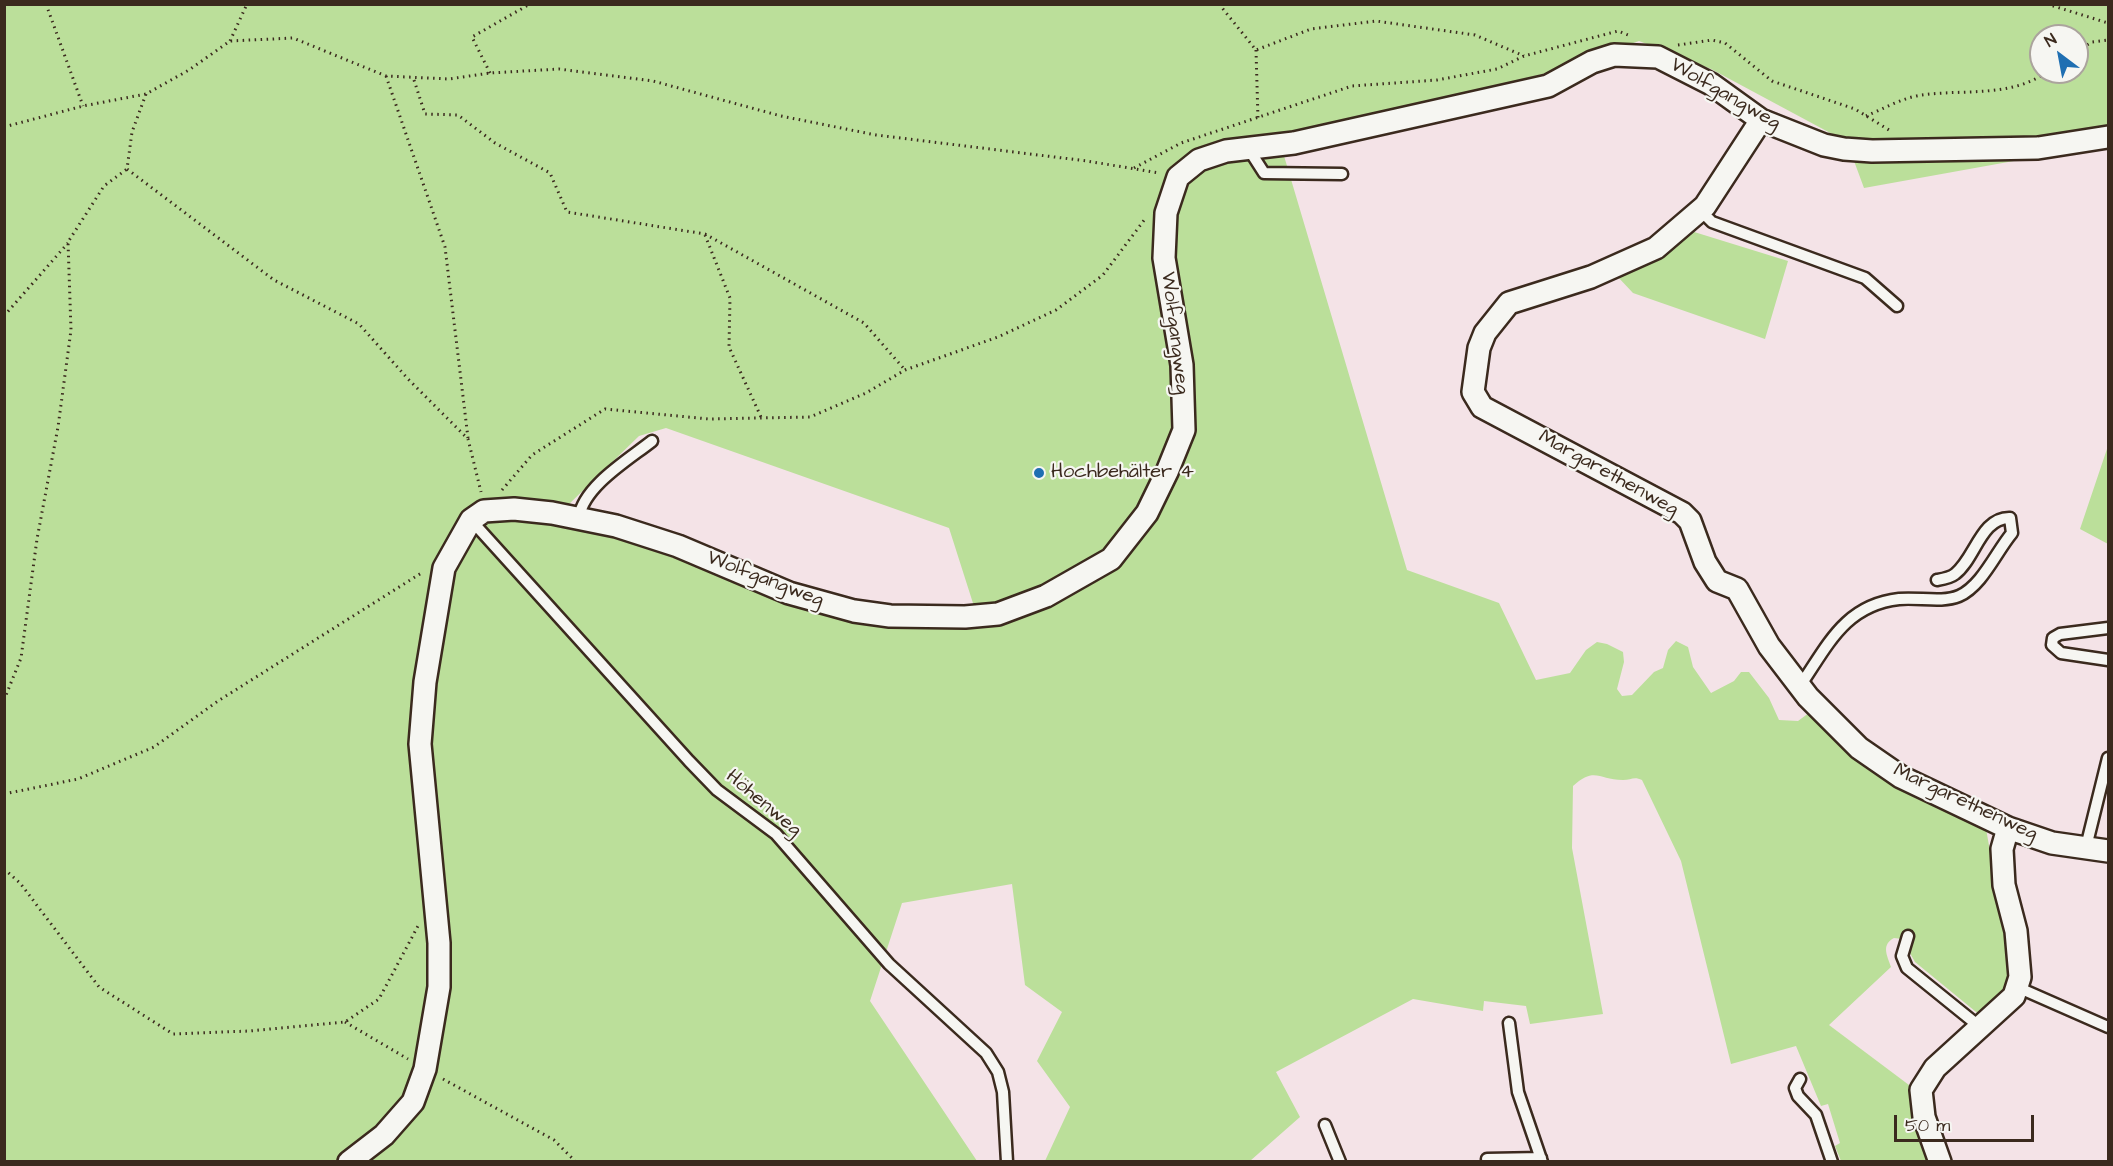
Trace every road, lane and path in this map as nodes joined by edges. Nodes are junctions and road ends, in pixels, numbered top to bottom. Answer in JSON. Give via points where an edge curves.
{"nodes":[{"id":1,"x":46,"y":4,"type":"edge"},
{"id":2,"x":247,"y":4,"type":"edge"},
{"id":3,"x":530,"y":4,"type":"edge"},
{"id":4,"x":1219,"y":4,"type":"edge"},
{"id":5,"x":2047,"y":4,"type":"edge"},
{"id":6,"x":2109,"y":23,"type":"edge"},
{"id":7,"x":2109,"y":39,"type":"edge"},
{"id":8,"x":230,"y":41,"type":"junction"},
{"id":9,"x":2089,"y":44,"type":"edge"},
{"id":10,"x":1256,"y":50,"type":"junction"},
{"id":11,"x":1524,"y":56,"type":"dead end"},
{"id":12,"x":490,"y":73,"type":"junction"},
{"id":13,"x":386,"y":76,"type":"junction"},
{"id":14,"x":414,"y":80,"type":"junction"},
{"id":15,"x":2029,"y":84,"type":"edge"},
{"id":16,"x":146,"y":94,"type":"junction"},
{"id":17,"x":83,"y":106,"type":"junction"},
{"id":18,"x":1866,"y":116,"type":"dead end"},
{"id":19,"x":1258,"y":118,"type":"dead end"},
{"id":20,"x":1761,"y":120,"type":"junction"},
{"id":21,"x":4,"y":127,"type":"edge"},
{"id":22,"x":2109,"y":137,"type":"edge"},
{"id":23,"x":1248,"y":148,"type":"junction"},
{"id":24,"x":127,"y":169,"type":"junction"},
{"id":25,"x":1342,"y":174,"type":"dead end"},
{"id":26,"x":1178,"y":177,"type":"junction"},
{"id":27,"x":1701,"y":211,"type":"junction"},
{"id":28,"x":1150,"y":212,"type":"dead end"},
{"id":29,"x":705,"y":234,"type":"junction"},
{"id":30,"x":68,"y":242,"type":"junction"},
{"id":31,"x":1897,"y":306,"type":"dead end"},
{"id":32,"x":4,"y":316,"type":"edge"},
{"id":33,"x":905,"y":370,"type":"junction"},
{"id":34,"x":761,"y":417,"type":"junction"},
{"id":35,"x":468,"y":439,"type":"junction"},
{"id":36,"x":652,"y":441,"type":"dead end"},
{"id":37,"x":491,"y":509,"type":"junction"},
{"id":38,"x":579,"y":517,"type":"junction"},
{"id":39,"x":471,"y":520,"type":"junction"},
{"id":40,"x":450,"y":555,"type":"junction"},
{"id":41,"x":1937,"y":580,"type":"dead end"},
{"id":42,"x":2109,"y":628,"type":"edge"},
{"id":43,"x":2109,"y":660,"type":"edge"},
{"id":44,"x":1800,"y":686,"type":"junction"},
{"id":45,"x":4,"y":700,"type":"edge"},
{"id":46,"x":2109,"y":758,"type":"edge"},
{"id":47,"x":4,"y":794,"type":"edge"},
{"id":48,"x":2008,"y":828,"type":"junction"},
{"id":49,"x":2086,"y":847,"type":"junction"},
{"id":50,"x":2109,"y":851,"type":"edge"},
{"id":51,"x":4,"y":869,"type":"edge"},
{"id":52,"x":419,"y":923,"type":"dead end"},
{"id":53,"x":1908,"y":936,"type":"dead end"},
{"id":54,"x":2017,"y":987,"type":"junction"},
{"id":55,"x":345,"y":1022,"type":"junction"},
{"id":56,"x":1509,"y":1023,"type":"dead end"},
{"id":57,"x":1980,"y":1027,"type":"junction"},
{"id":58,"x":2109,"y":1027,"type":"edge"},
{"id":59,"x":425,"y":1069,"type":"junction"},
{"id":60,"x":1800,"y":1078,"type":"dead end"},
{"id":61,"x":1325,"y":1125,"type":"dead end"},
{"id":62,"x":1487,"y":1159,"type":"dead end"},
{"id":63,"x":1542,"y":1160,"type":"edge"},
{"id":64,"x":349,"y":1161,"type":"edge"},
{"id":65,"x":576,"y":1161,"type":"edge"},
{"id":66,"x":1007,"y":1161,"type":"edge"},
{"id":67,"x":1340,"y":1161,"type":"edge"},
{"id":68,"x":1832,"y":1161,"type":"edge"},
{"id":69,"x":1940,"y":1161,"type":"edge"}],
"edges":[{"from":1,"to":17,"type":"path"},
{"from":2,"to":8,"type":"path"},
{"from":3,"to":12,"type":"path","via":[[472,37]]},
{"from":4,"to":10,"type":"path"},
{"from":5,"to":6,"type":"path"},
{"from":7,"to":9,"type":"path"},
{"from":8,"to":13,"type":"path","via":[[293,38]]},
{"from":8,"to":16,"type":"path"},
{"from":10,"to":11,"type":"path","via":[[1311,29],[1376,21],[1475,35]]},
{"from":10,"to":19,"type":"path"},
{"from":12,"to":14,"type":"path"},
{"from":12,"to":26,"type":"path","via":[[560,69],[652,81],[781,116],[876,135],[1087,161]]},
{"from":13,"to":14,"type":"path"},
{"from":13,"to":35,"type":"path","via":[[445,247]]},
{"from":14,"to":29,"type":"path","via":[[425,114],[458,116],[550,173],[567,212]]},
{"from":15,"to":18,"type":"path","via":[[1977,93],[1920,95]]},
{"from":16,"to":17,"type":"path"},
{"from":16,"to":24,"type":"path","via":[[132,132]]},
{"from":17,"to":21,"type":"path"},
{"from":20,"to":22,"type":"street","name":"Wolfgangweg","via":[[1824,145],[1872,151],[2038,148]]},
{"from":20,"to":23,"type":"street","name":"Wolfgangweg","via":[[1687,70],[1658,57],[1614,55],[1592,62],[1548,86],[1294,143]]},
{"from":20,"to":27,"type":"street","name":"Margarethenweg"},
{"from":23,"to":25,"type":"lane","via":[[1264,173]]},
{"from":23,"to":26,"type":"street","name":"Wolfgangweg","via":[[1199,160]]},
{"from":24,"to":30,"type":"path","via":[[104,186]]},
{"from":24,"to":35,"type":"path","via":[[274,280],[359,324]]},
{"from":26,"to":38,"type":"street","name":"Wolfgangweg","via":[[1166,213],[1164,258],[1182,365],[1184,430],[1146,513],[1111,559],[1046,596],[998,614],[965,617],[890,616],[854,611],[789,593],[678,546]]},
{"from":27,"to":31,"type":"lane","via":[[1712,222],[1865,278]]},
{"from":27,"to":44,"type":"street","name":"Margarethenweg","via":[[1656,248],[1636,259],[1509,303],[1485,333],[1473,392],[1482,407],[1682,513],[1690,521],[1705,562],[1717,581],[1737,590],[1769,646]]},
{"from":28,"to":33,"type":"path","via":[[1103,274],[1056,310],[998,337]]},
{"from":29,"to":33,"type":"path","via":[[864,323]]},
{"from":29,"to":34,"type":"path","via":[[730,298],[729,347]]},
{"from":30,"to":32,"type":"path"},
{"from":30,"to":45,"type":"path","via":[[71,330],[58,427],[37,539],[21,658]]},
{"from":33,"to":34,"type":"path","via":[[866,393],[810,417]]},
{"from":34,"to":37,"type":"path","via":[[710,419],[605,409],[532,455]]},
{"from":35,"to":37,"type":"path","via":[[478,487]]},
{"from":36,"to":38,"type":"lane","via":[[589,493]]},
{"from":37,"to":38,"type":"street","name":"Wolfgangweg"},
{"from":37,"to":39,"type":"street"},
{"from":39,"to":40,"type":"street"},
{"from":39,"to":66,"type":"lane","name":"Höhenweg","via":[[717,790],[776,834],[890,964],[986,1053],[998,1072],[1003,1092]]},
{"from":40,"to":47,"type":"path","via":[[218,701],[154,747],[78,779]]},
{"from":40,"to":59,"type":"street","via":[[436,611],[420,744],[440,987]]},
{"from":41,"to":44,"type":"lane","via":[[1953,576],[1991,525],[2001,518],[2010,518],[2012,533],[1968,590],[1949,598],[1899,599],[1857,613],[1842,625]]},
{"from":42,"to":43,"type":"lane","via":[[2060,634],[2053,638],[2052,645],[2061,653]]},
{"from":44,"to":48,"type":"street","name":"Margarethenweg","via":[[1859,748],[1901,777]]},
{"from":46,"to":49,"type":"lane"},
{"from":48,"to":49,"type":"street","name":"Margarethenweg","via":[[2052,843]]},
{"from":48,"to":54,"type":"street","via":[[2002,849],[2004,885],[2016,931],[2020,976]]},
{"from":49,"to":50,"type":"street","name":"Margarethenweg"},
{"from":51,"to":55,"type":"path","via":[[20,883],[99,987],[173,1034]]},
{"from":52,"to":55,"type":"path","via":[[379,999]]},
{"from":53,"to":57,"type":"lane","via":[[1902,957],[1907,968]]},
{"from":54,"to":57,"type":"street","via":[[2014,996]]},
{"from":54,"to":58,"type":"lane"},
{"from":55,"to":59,"type":"path"},
{"from":56,"to":63,"type":"lane","via":[[1518,1092]]},
{"from":57,"to":69,"type":"street","via":[[1935,1068],[1921,1090],[1924,1117]]},
{"from":59,"to":64,"type":"street","via":[[413,1102],[384,1135]]},
{"from":59,"to":65,"type":"path","via":[[554,1140]]},
{"from":60,"to":68,"type":"lane","via":[[1795,1088],[1798,1096],[1816,1115]]},
{"from":61,"to":67,"type":"lane"},
{"from":62,"to":63,"type":"lane"}]}
